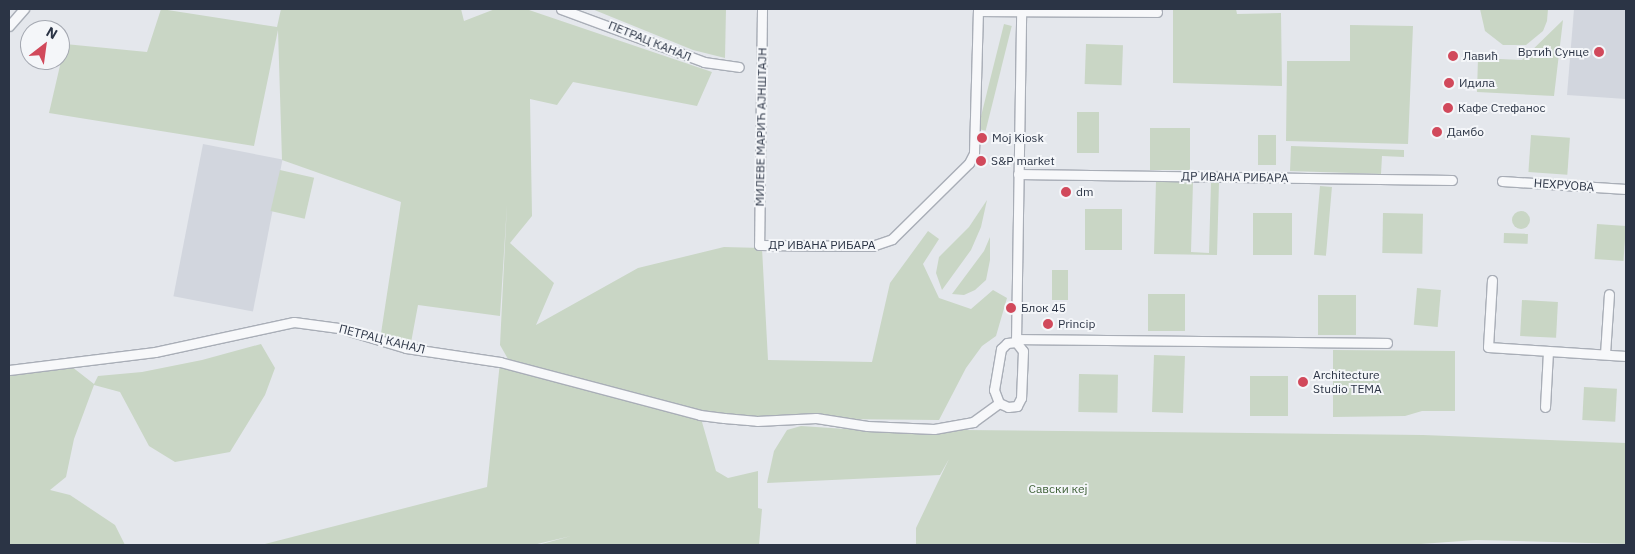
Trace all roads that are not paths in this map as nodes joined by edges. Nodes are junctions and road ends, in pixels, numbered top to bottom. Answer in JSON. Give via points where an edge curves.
{"nodes":[{"id":1,"x":24,"y":9,"type":"edge"},
{"id":2,"x":561,"y":9,"type":"edge"},
{"id":3,"x":762,"y":9,"type":"edge"},
{"id":4,"x":978,"y":10,"type":"edge"},
{"id":5,"x":1021,"y":10,"type":"edge"},
{"id":6,"x":1158,"y":12,"type":"dead end"},
{"id":7,"x":9,"y":26,"type":"edge"},
{"id":8,"x":739,"y":67,"type":"dead end"},
{"id":9,"x":1018,"y":174,"type":"junction"},
{"id":10,"x":1452,"y":180,"type":"dead end"},
{"id":11,"x":1502,"y":181,"type":"dead end"},
{"id":12,"x":1626,"y":189,"type":"edge"},
{"id":13,"x":759,"y":244,"type":"joint"},
{"id":14,"x":1492,"y":280,"type":"dead end"},
{"id":15,"x":1609,"y":294,"type":"dead end"},
{"id":16,"x":1016,"y":341,"type":"junction"},
{"id":17,"x":1387,"y":343,"type":"dead end"},
{"id":18,"x":1548,"y":351,"type":"junction"},
{"id":19,"x":1605,"y":354,"type":"junction"},
{"id":20,"x":1626,"y":356,"type":"edge"},
{"id":21,"x":9,"y":370,"type":"edge"},
{"id":22,"x":998,"y":404,"type":"junction"},
{"id":23,"x":1544,"y":407,"type":"dead end"}],
"edges":[{"from":1,"to":7,"type":"street"},
{"from":2,"to":8,"type":"street","name":"ПЕТРАЦ КАНАЛ","via":[[704,62]]},
{"from":3,"to":13,"type":"street","name":"МИЛЕВЕ МАРИЋ АЈНШТАЈН"},
{"from":4,"to":5,"type":"street","name":"ДР ИВАНА РИБАРА"},
{"from":4,"to":13,"type":"street","name":"ДР ИВАНА РИБАРА","via":[[976,150],[968,163],[892,239],[879,245]]},
{"from":5,"to":6,"type":"street","name":"ДР ИВАНА РИБАРА"},
{"from":5,"to":9,"type":"street"},
{"from":9,"to":10,"type":"street","name":"ДР ИВАНА РИБАРА"},
{"from":9,"to":16,"type":"street"},
{"from":11,"to":12,"type":"street","name":"НЕХРУОВА"},
{"from":14,"to":18,"type":"street","via":[[1488,347]]},
{"from":15,"to":19,"type":"street"},
{"from":16,"to":17,"type":"street"},
{"from":16,"to":22,"type":"street","via":[[1000,349],[994,390]]},
{"from":16,"to":22,"type":"street","via":[[1023,351],[1021,398],[1013,408]]},
{"from":18,"to":19,"type":"street"},
{"from":18,"to":23,"type":"street"},
{"from":19,"to":20,"type":"street"},
{"from":21,"to":22,"type":"street","name":"ПЕТРАЦ КАНАЛ","via":[[155,352],[294,322],[338,328],[406,348],[543,371],[700,415],[783,421],[816,418],[867,426],[934,429],[973,422]]}]}
